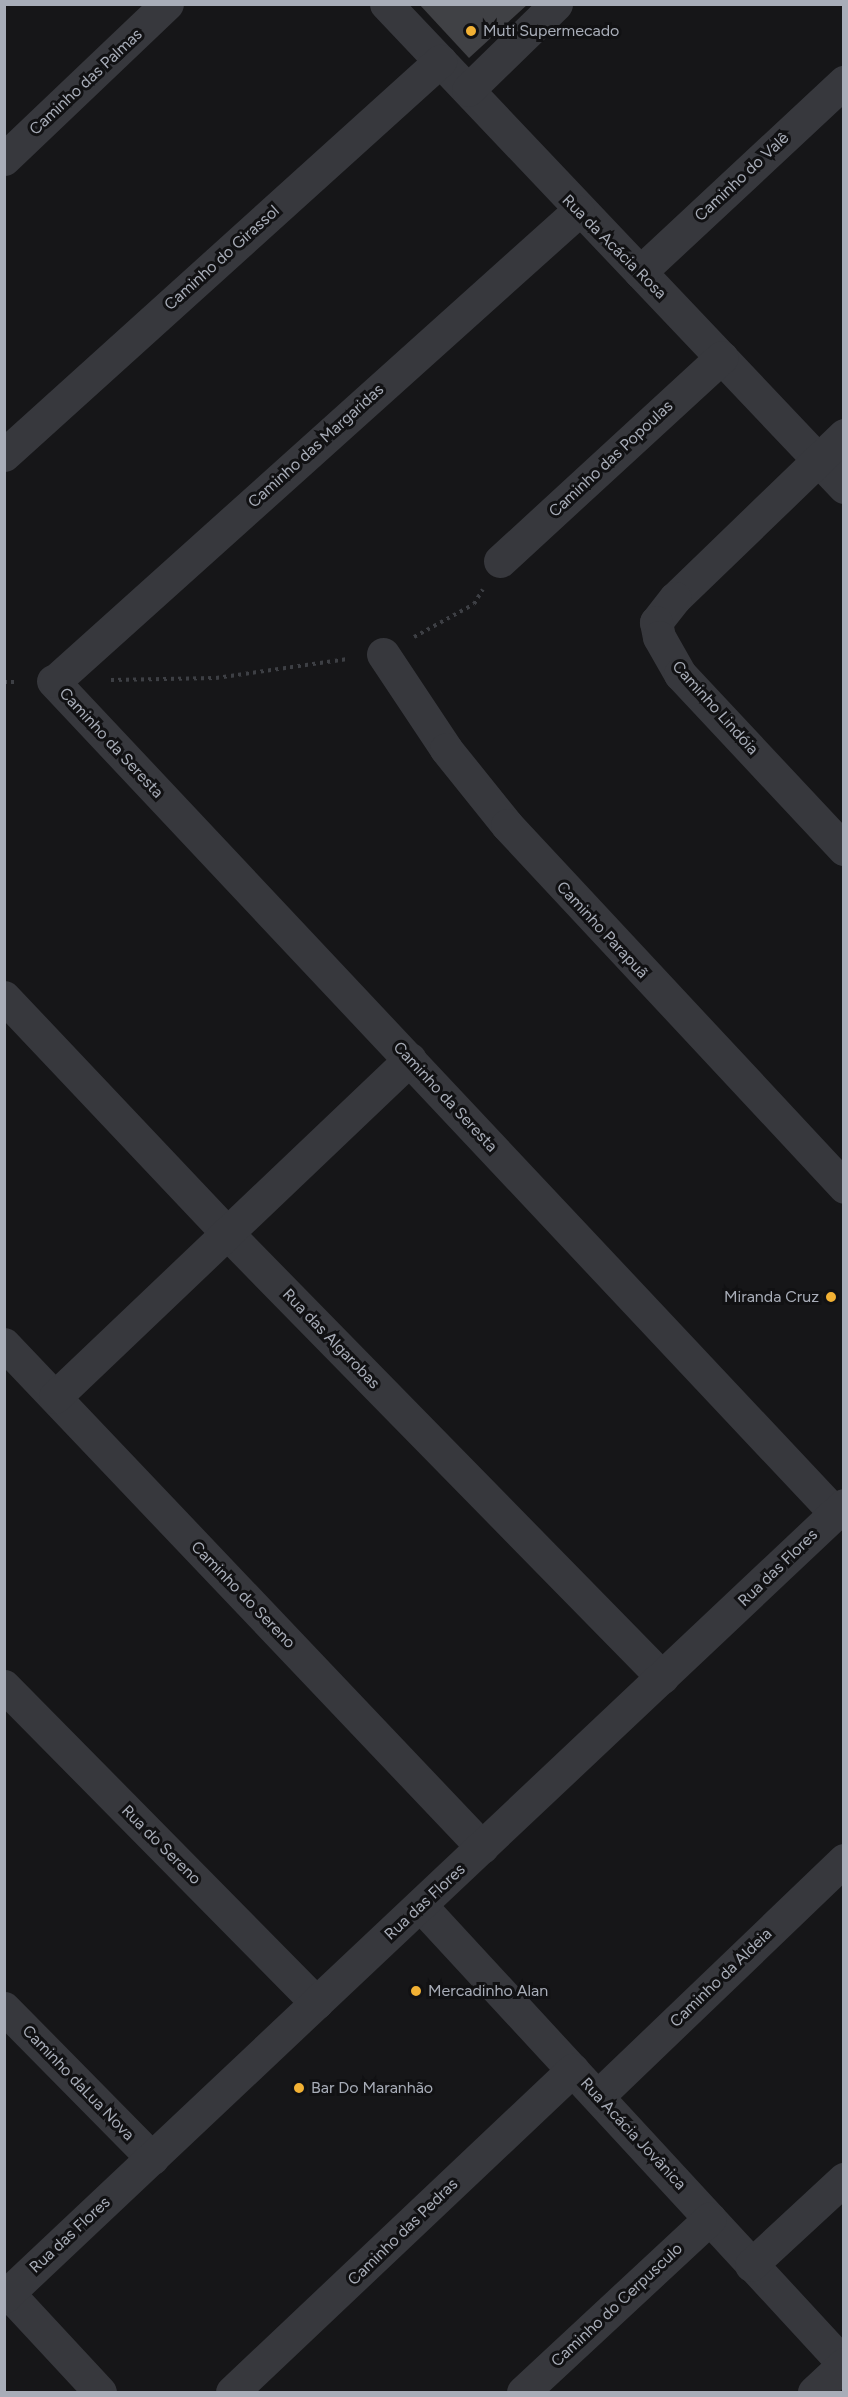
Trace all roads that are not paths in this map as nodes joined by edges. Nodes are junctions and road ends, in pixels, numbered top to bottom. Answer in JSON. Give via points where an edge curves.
{"nodes":[{"id":1,"x":167,"y":4,"type":"edge"},
{"id":2,"x":386,"y":4,"type":"edge"},
{"id":3,"x":556,"y":4,"type":"edge"},
{"id":4,"x":440,"y":61,"type":"junction"},
{"id":5,"x":843,"y":82,"type":"edge"},
{"id":6,"x":468,"y":90,"type":"junction"},
{"id":7,"x":4,"y":159,"type":"edge"},
{"id":8,"x":578,"y":211,"type":"junction"},
{"id":9,"x":640,"y":272,"type":"junction"},
{"id":10,"x":722,"y":357,"type":"junction"},
{"id":11,"x":843,"y":435,"type":"edge"},
{"id":12,"x":4,"y":455,"type":"edge"},
{"id":13,"x":818,"y":460,"type":"junction"},
{"id":14,"x":843,"y":487,"type":"edge"},
{"id":15,"x":500,"y":561,"type":"road end"},
{"id":16,"x":383,"y":654,"type":"road end"},
{"id":17,"x":54,"y":681,"type":"joint"},
{"id":18,"x":843,"y":849,"type":"edge"},
{"id":19,"x":4,"y":997,"type":"edge"},
{"id":20,"x":410,"y":1059,"type":"junction"},
{"id":21,"x":843,"y":1187,"type":"edge"},
{"id":22,"x":227,"y":1233,"type":"junction"},
{"id":23,"x":4,"y":1344,"type":"edge"},
{"id":24,"x":55,"y":1397,"type":"junction"},
{"id":25,"x":839,"y":1509,"type":"edge"},
{"id":26,"x":662,"y":1677,"type":"junction"},
{"id":27,"x":4,"y":1686,"type":"edge"},
{"id":28,"x":482,"y":1847,"type":"junction"},
{"id":29,"x":843,"y":1860,"type":"edge"},
{"id":30,"x":421,"y":1906,"type":"junction"},
{"id":31,"x":317,"y":2003,"type":"junction"},
{"id":32,"x":4,"y":2008,"type":"edge"},
{"id":33,"x":573,"y":2070,"type":"junction"},
{"id":34,"x":598,"y":2096,"type":"junction"},
{"id":35,"x":152,"y":2158,"type":"junction"},
{"id":36,"x":843,"y":2179,"type":"edge"},
{"id":37,"x":710,"y":2218,"type":"junction"},
{"id":38,"x":751,"y":2265,"type":"junction"},
{"id":39,"x":6,"y":2295,"type":"edge"},
{"id":40,"x":843,"y":2364,"type":"edge"},
{"id":41,"x":100,"y":2392,"type":"edge"},
{"id":42,"x":232,"y":2392,"type":"edge"},
{"id":43,"x":524,"y":2392,"type":"edge"},
{"id":44,"x":814,"y":2392,"type":"edge"}],
"edges":[{"from":1,"to":7,"type":"street","name":"Caminho das Palmas"},
{"from":2,"to":4,"type":"street","name":"Rua da Acácia Rosa"},
{"from":3,"to":6,"type":"street"},
{"from":4,"to":6,"type":"street","name":"Rua da Acácia Rosa"},
{"from":4,"to":12,"type":"street","name":"Caminho do Girassol"},
{"from":5,"to":9,"type":"street","name":"Caminho do Valê"},
{"from":6,"to":8,"type":"street","name":"Rua da Acácia Rosa"},
{"from":8,"to":9,"type":"street","name":"Rua da Acácia Rosa"},
{"from":8,"to":17,"type":"street","name":"Caminho das Margaridas"},
{"from":9,"to":10,"type":"street","name":"Rua da Acácia Rosa"},
{"from":10,"to":13,"type":"street","name":"Rua da Acácia Rosa"},
{"from":10,"to":15,"type":"street","name":"Caminho das Popoulas"},
{"from":11,"to":13,"type":"street","name":"Caminho Lindóia"},
{"from":13,"to":14,"type":"street","name":"Rua da Acácia Rosa"},
{"from":13,"to":18,"type":"street","name":"Caminho Lindóia","via":[[675,598],[657,622],[658,637],[680,674]]},
{"from":16,"to":21,"type":"street","name":"Caminho Parapuã","via":[[446,749],[513,833]]},
{"from":17,"to":20,"type":"street","name":"Caminho da Seresta"},
{"from":19,"to":22,"type":"street","name":"Rua das Algarobas"},
{"from":20,"to":22,"type":"street"},
{"from":20,"to":25,"type":"street","name":"Caminho da Seresta"},
{"from":22,"to":24,"type":"street"},
{"from":22,"to":26,"type":"street","name":"Rua das Algarobas"},
{"from":23,"to":24,"type":"street","name":"Caminho do Sereno"},
{"from":24,"to":28,"type":"street","name":"Caminho do Sereno"},
{"from":25,"to":26,"type":"street","name":"Rua das Flores"},
{"from":26,"to":28,"type":"street","name":"Rua das Flores"},
{"from":27,"to":31,"type":"street","name":"Rua do Sereno"},
{"from":28,"to":30,"type":"street","name":"Rua das Flores"},
{"from":29,"to":34,"type":"street","name":"Caminho da Aldeia"},
{"from":30,"to":31,"type":"street","name":"Rua das Flores"},
{"from":30,"to":33,"type":"street","name":"Rua Acácia Jovânica"},
{"from":31,"to":35,"type":"street","name":"Rua das Flores"},
{"from":32,"to":35,"type":"street","name":"Caminho daLua Nova"},
{"from":33,"to":34,"type":"street","name":"Rua Acácia Jovânica"},
{"from":33,"to":42,"type":"street","name":"Caminho das Pedras"},
{"from":34,"to":37,"type":"street","name":"Rua Acácia Jovânica"},
{"from":35,"to":39,"type":"street","name":"Rua das Flores"},
{"from":36,"to":38,"type":"street"},
{"from":37,"to":38,"type":"street","name":"Rua Acácia Jovânica"},
{"from":37,"to":43,"type":"street","name":"Caminho do Cerpusculo"},
{"from":38,"to":40,"type":"street","name":"Rua Acácia Jovânica"},
{"from":39,"to":41,"type":"street"},
{"from":40,"to":44,"type":"street"}]}
